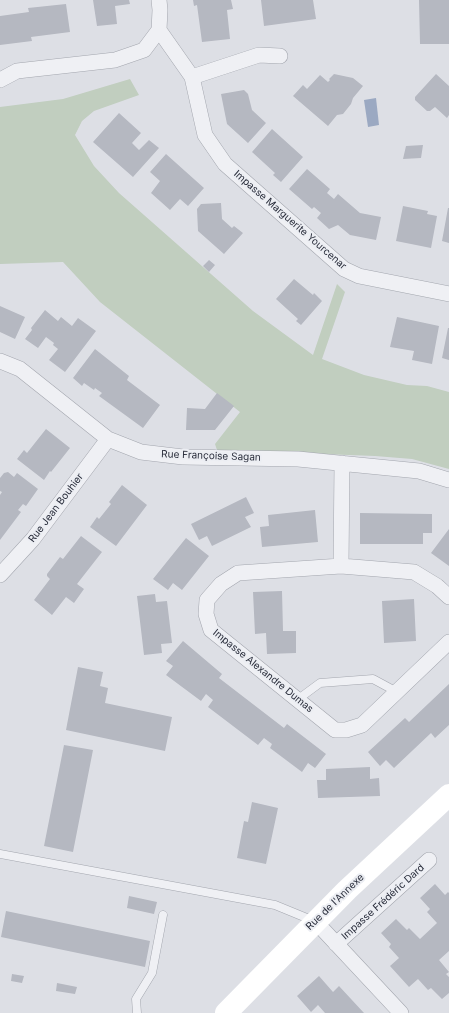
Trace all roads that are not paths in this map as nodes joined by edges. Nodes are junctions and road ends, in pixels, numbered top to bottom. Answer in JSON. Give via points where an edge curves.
{"nodes":[{"id":1,"x":159,"y":0,"type":"edge"},
{"id":2,"x":159,"y":30,"type":"junction"},
{"id":3,"x":280,"y":56,"type":"dead end"},
{"id":4,"x":192,"y":77,"type":"junction"},
{"id":5,"x":0,"y":80,"type":"edge"},
{"id":6,"x":449,"y":294,"type":"edge"},
{"id":7,"x":0,"y":361,"type":"edge"},
{"id":8,"x":108,"y":439,"type":"junction"},
{"id":9,"x":342,"y":463,"type":"junction"},
{"id":10,"x":449,"y":480,"type":"edge"},
{"id":11,"x":342,"y":566,"type":"junction"},
{"id":12,"x":0,"y":575,"type":"edge"},
{"id":13,"x":449,"y":597,"type":"edge"},
{"id":14,"x":449,"y":642,"type":"edge"},
{"id":15,"x":396,"y":692,"type":"junction"},
{"id":16,"x":297,"y":700,"type":"junction"},
{"id":17,"x":449,"y":795,"type":"edge"},
{"id":18,"x":0,"y":854,"type":"edge"},
{"id":19,"x":429,"y":860,"type":"dead end"},
{"id":20,"x":163,"y":915,"type":"dead end"},
{"id":21,"x":315,"y":921,"type":"junction"},
{"id":22,"x":336,"y":944,"type":"junction"},
{"id":23,"x":136,"y":1013,"type":"edge"},
{"id":24,"x":226,"y":1013,"type":"edge"},
{"id":25,"x":401,"y":1013,"type":"edge"}],
"edges":[{"from":1,"to":2,"type":"street"},
{"from":2,"to":4,"type":"street","name":"Impasse Marguerite Yourcenar"},
{"from":2,"to":5,"type":"street","via":[[144,50],[115,60],[17,71]]},
{"from":3,"to":4,"type":"street","via":[[259,55]]},
{"from":4,"to":6,"type":"street","name":"Impasse Marguerite Yourcenar","via":[[205,135],[225,164],[344,269],[359,276]]},
{"from":7,"to":8,"type":"street","name":"Rue Françoise Sagan","via":[[20,369]]},
{"from":8,"to":9,"type":"street","name":"Rue Françoise Sagan","via":[[141,452],[183,457],[298,459]]},
{"from":8,"to":12,"type":"street","name":"Rue Jean Bouhier","via":[[33,539]]},
{"from":9,"to":10,"type":"street","name":"Rue Françoise Sagan","via":[[419,471]]},
{"from":9,"to":11,"type":"street"},
{"from":11,"to":13,"type":"street","name":"Impasse Alexandre Dumas","via":[[414,572]]},
{"from":11,"to":16,"type":"street","name":"Impasse Alexandre Dumas","via":[[238,573],[221,584],[207,600],[206,614],[211,630]]},
{"from":14,"to":15,"type":"street","name":"Impasse Alexandre Dumas"},
{"from":15,"to":16,"type":"lane","via":[[373,679],[320,682]]},
{"from":15,"to":16,"type":"street","name":"Impasse Alexandre Dumas","via":[[362,725],[346,730],[335,730]]},
{"from":17,"to":21,"type":"street","name":"Rue de l'Annexe"},
{"from":18,"to":21,"type":"lane","via":[[275,905]]},
{"from":19,"to":22,"type":"street","name":"Impasse Frédéric Dard"},
{"from":20,"to":23,"type":"lane","via":[[152,973],[136,999]]},
{"from":21,"to":22,"type":"street","name":"Impasse Frédéric Dard"},
{"from":21,"to":24,"type":"street","name":"Rue de l'Annexe"},
{"from":22,"to":25,"type":"street","name":"Impasse Frédéric Dard"}]}
